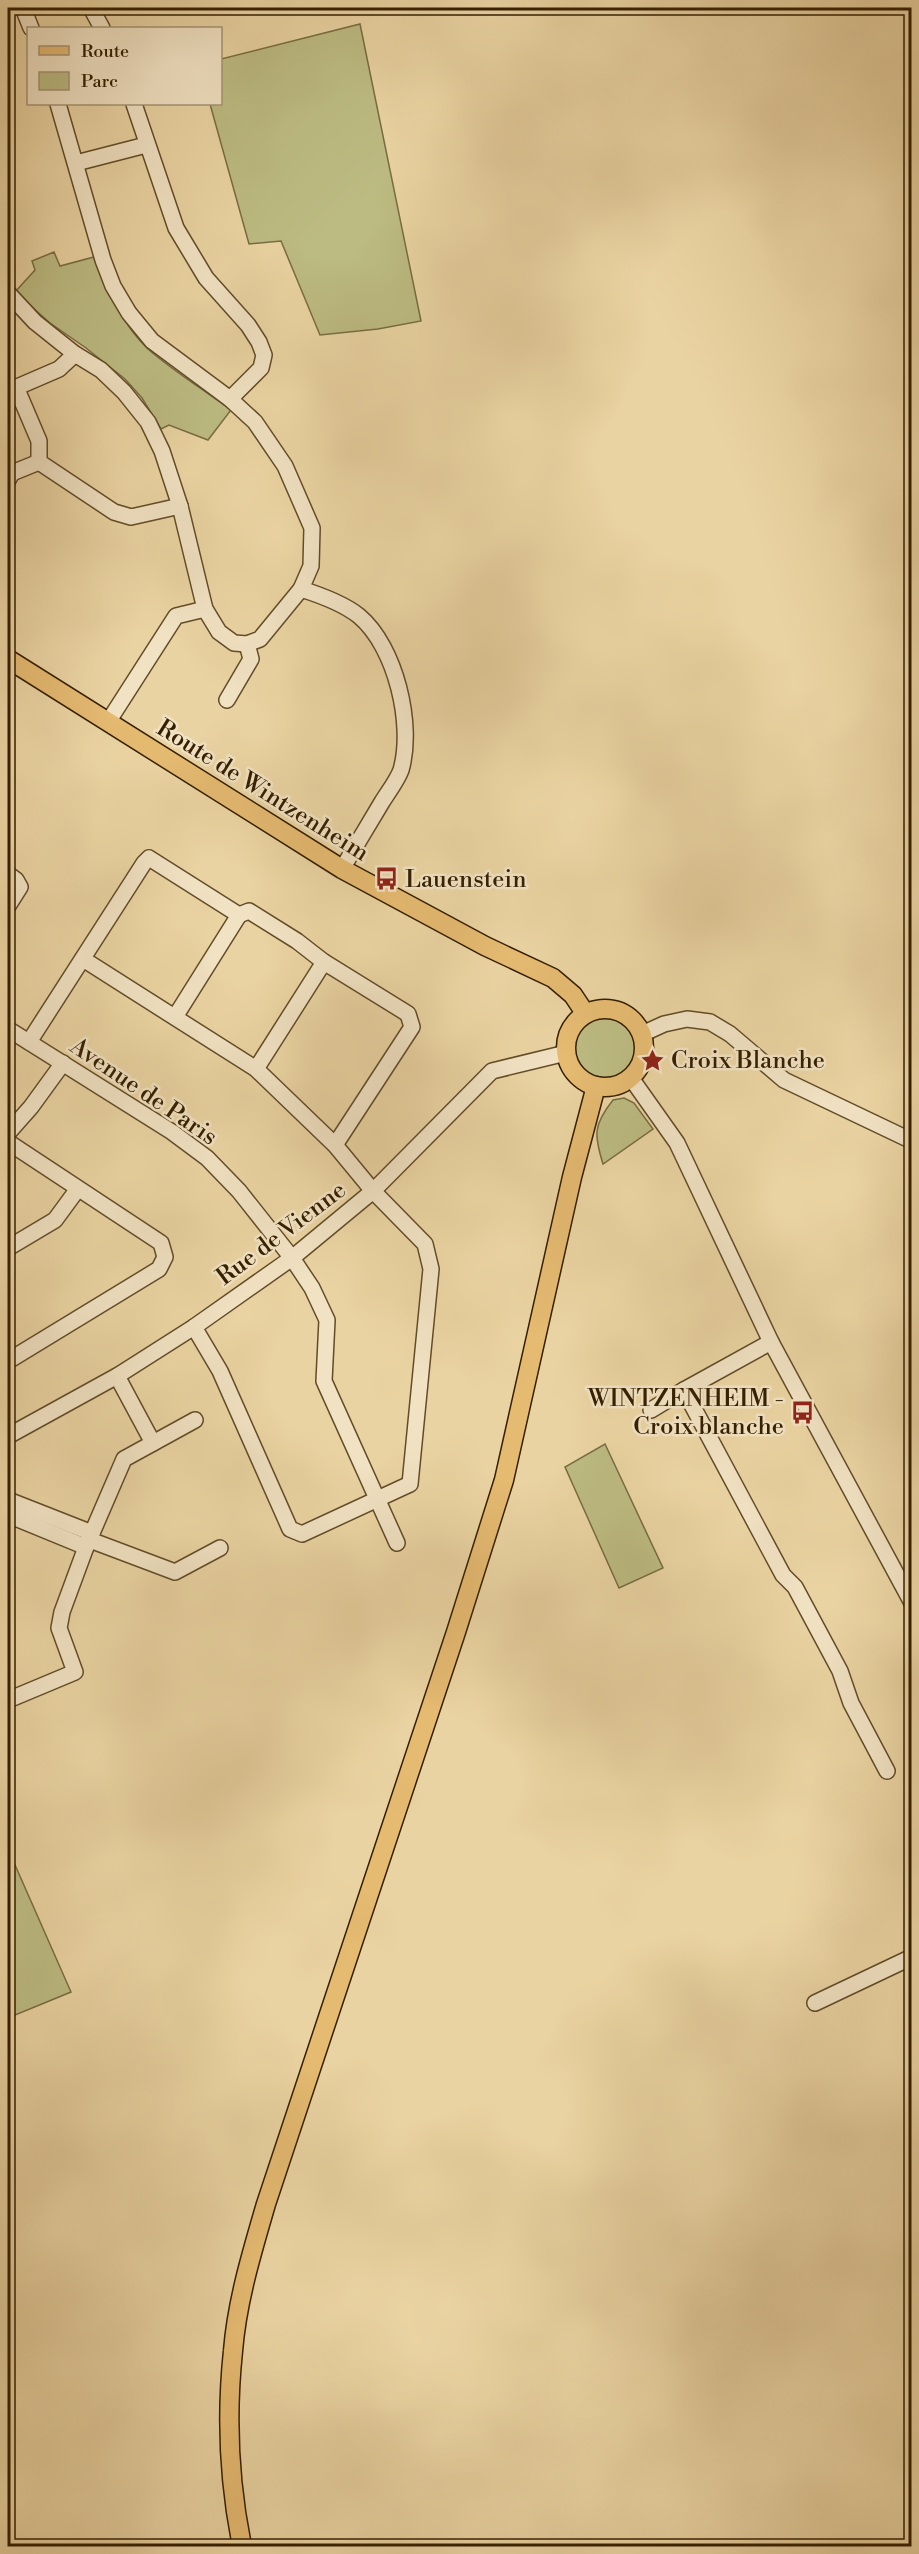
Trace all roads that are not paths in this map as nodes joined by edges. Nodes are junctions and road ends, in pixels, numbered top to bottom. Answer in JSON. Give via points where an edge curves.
{"nodes":[{"id":1,"x":23,"y":8,"type":"edge"},
{"id":2,"x":91,"y":8,"type":"edge"},
{"id":3,"x":31,"y":27,"type":"edge"},
{"id":4,"x":101,"y":27,"type":"edge"},
{"id":5,"x":58,"y":105,"type":"edge"},
{"id":6,"x":134,"y":105,"type":"edge"},
{"id":7,"x":146,"y":145,"type":"junction"},
{"id":8,"x":76,"y":163,"type":"junction"},
{"id":9,"x":8,"y":293,"type":"edge"},
{"id":10,"x":75,"y":354,"type":"junction"},
{"id":11,"x":12,"y":389,"type":"edge"},
{"id":12,"x":230,"y":399,"type":"junction"},
{"id":13,"x":39,"y":462,"type":"junction"},
{"id":14,"x":8,"y":480,"type":"edge"},
{"id":15,"x":180,"y":506,"type":"junction"},
{"id":16,"x":301,"y":589,"type":"junction"},
{"id":17,"x":205,"y":609,"type":"junction"},
{"id":18,"x":247,"y":644,"type":"junction"},
{"id":19,"x":8,"y":659,"type":"edge"},
{"id":20,"x":227,"y":700,"type":"dead end"},
{"id":21,"x":108,"y":722,"type":"junction"},
{"id":22,"x":342,"y":869,"type":"junction"},
{"id":23,"x":8,"y":874,"type":"edge"},
{"id":24,"x":8,"y":906,"type":"edge"},
{"id":25,"x":239,"y":915,"type":"junction"},
{"id":26,"x":83,"y":959,"type":"junction"},
{"id":27,"x":324,"y":962,"type":"junction"},
{"id":28,"x":585,"y":1013,"type":"junction"},
{"id":29,"x":176,"y":1017,"type":"junction"},
{"id":30,"x":8,"y":1029,"type":"edge"},
{"id":31,"x":642,"y":1034,"type":"junction"},
{"id":32,"x":29,"y":1042,"type":"junction"},
{"id":33,"x":566,"y":1053,"type":"junction"},
{"id":34,"x":63,"y":1063,"type":"junction"},
{"id":35,"x":256,"y":1069,"type":"junction"},
{"id":36,"x":631,"y":1078,"type":"junction"},
{"id":37,"x":596,"y":1086,"type":"junction"},
{"id":38,"x":8,"y":1133,"type":"edge"},
{"id":39,"x":912,"y":1141,"type":"edge"},
{"id":40,"x":8,"y":1142,"type":"edge"},
{"id":41,"x":335,"y":1145,"type":"junction"},
{"id":42,"x":77,"y":1190,"type":"junction"},
{"id":43,"x":373,"y":1191,"type":"junction"},
{"id":44,"x":8,"y":1248,"type":"edge"},
{"id":45,"x":292,"y":1257,"type":"junction"},
{"id":46,"x":194,"y":1327,"type":"junction"},
{"id":47,"x":769,"y":1338,"type":"junction"},
{"id":48,"x":8,"y":1361,"type":"edge"},
{"id":49,"x":117,"y":1376,"type":"junction"},
{"id":50,"x":684,"y":1390,"type":"junction"},
{"id":51,"x":651,"y":1410,"type":"dead end"},
{"id":52,"x":195,"y":1420,"type":"dead end"},
{"id":53,"x":8,"y":1436,"type":"edge"},
{"id":54,"x":153,"y":1443,"type":"junction"},
{"id":55,"x":8,"y":1500,"type":"edge"},
{"id":56,"x":378,"y":1500,"type":"junction"},
{"id":57,"x":8,"y":1515,"type":"edge"},
{"id":58,"x":89,"y":1540,"type":"junction"},
{"id":59,"x":397,"y":1543,"type":"dead end"},
{"id":60,"x":220,"y":1548,"type":"dead end"},
{"id":61,"x":912,"y":1603,"type":"edge"},
{"id":62,"x":8,"y":1700,"type":"edge"},
{"id":63,"x":887,"y":1771,"type":"dead end"},
{"id":64,"x":912,"y":1957,"type":"edge"},
{"id":65,"x":815,"y":2002,"type":"dead end"},
{"id":66,"x":242,"y":2547,"type":"edge"}],
"edges":[{"from":1,"to":3,"type":"street"},
{"from":2,"to":4,"type":"street"},
{"from":5,"to":8,"type":"street"},
{"from":6,"to":7,"type":"street"},
{"from":7,"to":8,"type":"street"},
{"from":7,"to":12,"type":"street","via":[[176,228],[206,278],[248,325],[264,355],[261,368]]},
{"from":8,"to":12,"type":"street","via":[[103,260],[129,313],[152,341]]},
{"from":9,"to":10,"type":"street","via":[[35,322]]},
{"from":10,"to":11,"type":"street","via":[[59,369]]},
{"from":10,"to":15,"type":"street","via":[[101,370],[148,423]]},
{"from":11,"to":13,"type":"street","via":[[39,441]]},
{"from":12,"to":16,"type":"street","via":[[255,422],[285,466],[312,528],[311,566]]},
{"from":13,"to":14,"type":"street","via":[[12,473]]},
{"from":13,"to":15,"type":"street","via":[[114,512],[130,517]]},
{"from":15,"to":17,"type":"street"},
{"from":16,"to":18,"type":"street","via":[[260,639]]},
{"from":16,"to":22,"type":"street","via":[[347,608],[360,616],[376,635],[389,662],[407,735],[400,772]]},
{"from":17,"to":18,"type":"street","via":[[219,632],[234,643]]},
{"from":17,"to":21,"type":"street","via":[[176,616]]},
{"from":18,"to":20,"type":"street","via":[[251,659]]},
{"from":19,"to":21,"type":"main road","name":"Route de Wintzenheim"},
{"from":21,"to":22,"type":"main road","name":"Route de Wintzenheim"},
{"from":22,"to":28,"type":"main road","name":"Route de Wintzenheim","via":[[553,978],[573,995]]},
{"from":23,"to":24,"type":"street","via":[[20,887]]},
{"from":25,"to":26,"type":"street","via":[[149,858]]},
{"from":25,"to":27,"type":"street","via":[[249,911]]},
{"from":25,"to":29,"type":"street"},
{"from":26,"to":29,"type":"street"},
{"from":26,"to":32,"type":"street"},
{"from":27,"to":35,"type":"street"},
{"from":27,"to":41,"type":"street","via":[[408,1014],[412,1027]]},
{"from":28,"to":31,"type":"main road","via":[[604,1008],[621,1012],[634,1020]]},
{"from":28,"to":33,"type":"main road","via":[[567,1036]]},
{"from":29,"to":35,"type":"street"},
{"from":30,"to":32,"type":"street","name":"Avenue de Paris"},
{"from":31,"to":36,"type":"main road","via":[[645,1053]]},
{"from":31,"to":39,"type":"street","via":[[687,1019],[710,1022],[784,1080]]},
{"from":32,"to":34,"type":"street","name":"Avenue de Paris"},
{"from":33,"to":37,"type":"main road","via":[[571,1068],[581,1079]]},
{"from":33,"to":43,"type":"street","name":"Rue de Vienne","via":[[492,1071]]},
{"from":34,"to":38,"type":"street"},
{"from":34,"to":45,"type":"street","name":"Avenue de Paris","via":[[207,1158]]},
{"from":35,"to":41,"type":"street"},
{"from":36,"to":37,"type":"main road","via":[[613,1087]]},
{"from":36,"to":47,"type":"street","via":[[677,1143]]},
{"from":37,"to":66,"type":"main road","via":[[504,1480],[266,2204],[243,2290],[233,2349],[230,2440],[235,2513]]},
{"from":40,"to":42,"type":"street"},
{"from":41,"to":43,"type":"street"},
{"from":42,"to":44,"type":"street","via":[[55,1220]]},
{"from":42,"to":48,"type":"street","via":[[161,1243],[165,1257],[159,1269]]},
{"from":43,"to":45,"type":"street","name":"Rue de Vienne"},
{"from":43,"to":56,"type":"street","via":[[425,1244],[431,1269],[410,1484]]},
{"from":45,"to":46,"type":"street","name":"Rue de Vienne"},
{"from":45,"to":56,"type":"street","name":"Avenue de Paris","via":[[327,1320],[324,1381]]},
{"from":46,"to":49,"type":"street","name":"Rue de Vienne"},
{"from":46,"to":56,"type":"street","via":[[220,1371],[290,1529],[302,1534]]},
{"from":47,"to":50,"type":"street"},
{"from":47,"to":61,"type":"street"},
{"from":49,"to":53,"type":"street","name":"Rue de Vienne"},
{"from":49,"to":54,"type":"street"},
{"from":50,"to":51,"type":"street"},
{"from":50,"to":63,"type":"street","via":[[783,1575],[795,1587],[840,1671],[851,1703]]},
{"from":52,"to":54,"type":"street"},
{"from":54,"to":58,"type":"street","via":[[124,1460]]},
{"from":55,"to":58,"type":"street"},
{"from":56,"to":59,"type":"street","name":"Avenue de Paris"},
{"from":57,"to":58,"type":"street"},
{"from":58,"to":60,"type":"street","via":[[175,1572]]},
{"from":58,"to":62,"type":"street","via":[[59,1628],[75,1672]]},
{"from":64,"to":65,"type":"street"}]}
